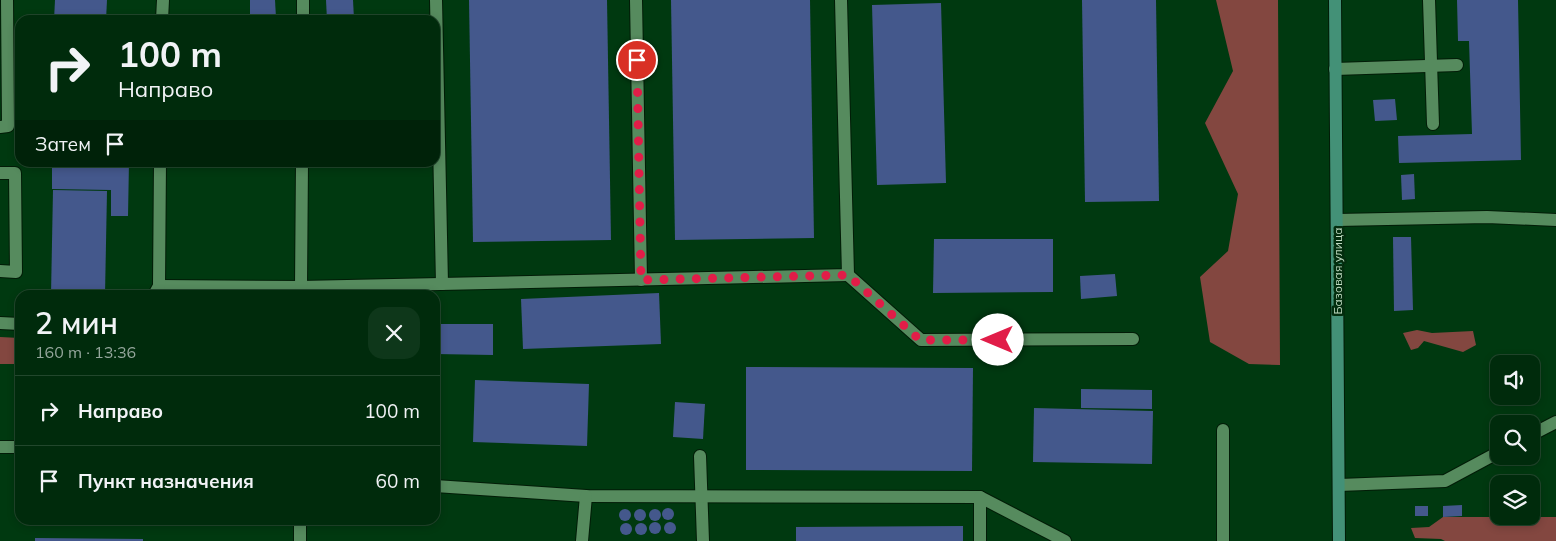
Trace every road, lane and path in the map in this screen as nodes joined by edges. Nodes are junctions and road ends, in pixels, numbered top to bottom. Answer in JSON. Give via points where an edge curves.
{"nodes":[{"id":1,"x":7,"y":0,"type":"edge"},
{"id":2,"x":163,"y":0,"type":"edge"},
{"id":3,"x":303,"y":0,"type":"edge"},
{"id":4,"x":436,"y":0,"type":"edge"},
{"id":5,"x":636,"y":0,"type":"edge"},
{"id":6,"x":841,"y":0,"type":"edge"},
{"id":7,"x":1335,"y":0,"type":"edge"},
{"id":8,"x":1429,"y":0,"type":"edge"},
{"id":9,"x":162,"y":15,"type":"edge"},
{"id":10,"x":303,"y":15,"type":"edge"},
{"id":11,"x":436,"y":15,"type":"edge"},
{"id":12,"x":1457,"y":65,"type":"dead end"},
{"id":13,"x":1431,"y":66,"type":"junction"},
{"id":14,"x":1335,"y":69,"type":"junction"},
{"id":15,"x":1433,"y":124,"type":"dead end"},
{"id":16,"x":0,"y":127,"type":"edge"},
{"id":17,"x":160,"y":167,"type":"edge"},
{"id":18,"x":302,"y":167,"type":"edge"},
{"id":19,"x":440,"y":167,"type":"edge"},
{"id":20,"x":0,"y":173,"type":"edge"},
{"id":21,"x":1336,"y":220,"type":"junction"},
{"id":22,"x":1556,"y":220,"type":"edge"},
{"id":23,"x":0,"y":271,"type":"edge"},
{"id":24,"x":848,"y":275,"type":"junction"},
{"id":25,"x":641,"y":280,"type":"junction"},
{"id":26,"x":442,"y":284,"type":"junction"},
{"id":27,"x":301,"y":287,"type":"junction"},
{"id":28,"x":156,"y":290,"type":"edge"},
{"id":29,"x":192,"y":290,"type":"edge"},
{"id":30,"x":0,"y":322,"type":"edge"},
{"id":31,"x":15,"y":324,"type":"edge"},
{"id":32,"x":1133,"y":339,"type":"dead end"},
{"id":33,"x":1556,"y":422,"type":"edge"},
{"id":34,"x":1223,"y":430,"type":"dead end"},
{"id":35,"x":1540,"y":430,"type":"edge"},
{"id":36,"x":0,"y":447,"type":"edge"},
{"id":37,"x":15,"y":447,"type":"edge"},
{"id":38,"x":700,"y":456,"type":"dead end"},
{"id":39,"x":1490,"y":457,"type":"edge"},
{"id":40,"x":1339,"y":485,"type":"junction"},
{"id":41,"x":440,"y":486,"type":"edge"},
{"id":42,"x":586,"y":496,"type":"junction"},
{"id":43,"x":703,"y":496,"type":"junction"},
{"id":44,"x":980,"y":497,"type":"junction"},
{"id":45,"x":300,"y":525,"type":"edge"},
{"id":46,"x":300,"y":541,"type":"edge"},
{"id":47,"x":582,"y":541,"type":"edge"},
{"id":48,"x":703,"y":541,"type":"edge"},
{"id":49,"x":980,"y":541,"type":"edge"},
{"id":50,"x":1065,"y":541,"type":"edge"},
{"id":51,"x":1223,"y":541,"type":"edge"},
{"id":52,"x":1339,"y":541,"type":"edge"}],
"edges":[{"from":1,"to":16,"type":"lane","via":[[8,126]]},
{"from":2,"to":9,"type":"lane"},
{"from":3,"to":10,"type":"lane"},
{"from":4,"to":11,"type":"lane"},
{"from":5,"to":25,"type":"lane"},
{"from":6,"to":24,"type":"lane"},
{"from":7,"to":14,"type":"street","name":"Базовая улица"},
{"from":8,"to":13,"type":"lane"},
{"from":12,"to":13,"type":"lane"},
{"from":13,"to":14,"type":"lane"},
{"from":13,"to":15,"type":"lane"},
{"from":14,"to":21,"type":"street","name":"Базовая улица"},
{"from":17,"to":28,"type":"lane"},
{"from":18,"to":27,"type":"lane"},
{"from":19,"to":26,"type":"lane"},
{"from":20,"to":23,"type":"lane","via":[[15,174],[16,272]]},
{"from":21,"to":22,"type":"lane","via":[[1487,217]]},
{"from":21,"to":40,"type":"street","name":"Базовая улица"},
{"from":24,"to":25,"type":"lane"},
{"from":24,"to":32,"type":"lane","via":[[920,340]]},
{"from":25,"to":26,"type":"lane"},
{"from":26,"to":27,"type":"lane"},
{"from":27,"to":29,"type":"lane"},
{"from":30,"to":31,"type":"lane"},
{"from":33,"to":35,"type":"lane"},
{"from":34,"to":51,"type":"lane"},
{"from":36,"to":37,"type":"lane"},
{"from":38,"to":43,"type":"lane"},
{"from":39,"to":40,"type":"lane","via":[[1445,481]]},
{"from":40,"to":52,"type":"street","name":"Базовая улица"},
{"from":41,"to":42,"type":"lane"},
{"from":42,"to":43,"type":"lane"},
{"from":42,"to":47,"type":"lane"},
{"from":43,"to":44,"type":"lane"},
{"from":43,"to":48,"type":"lane"},
{"from":44,"to":49,"type":"lane"},
{"from":44,"to":50,"type":"lane"},
{"from":45,"to":46,"type":"lane"}]}
